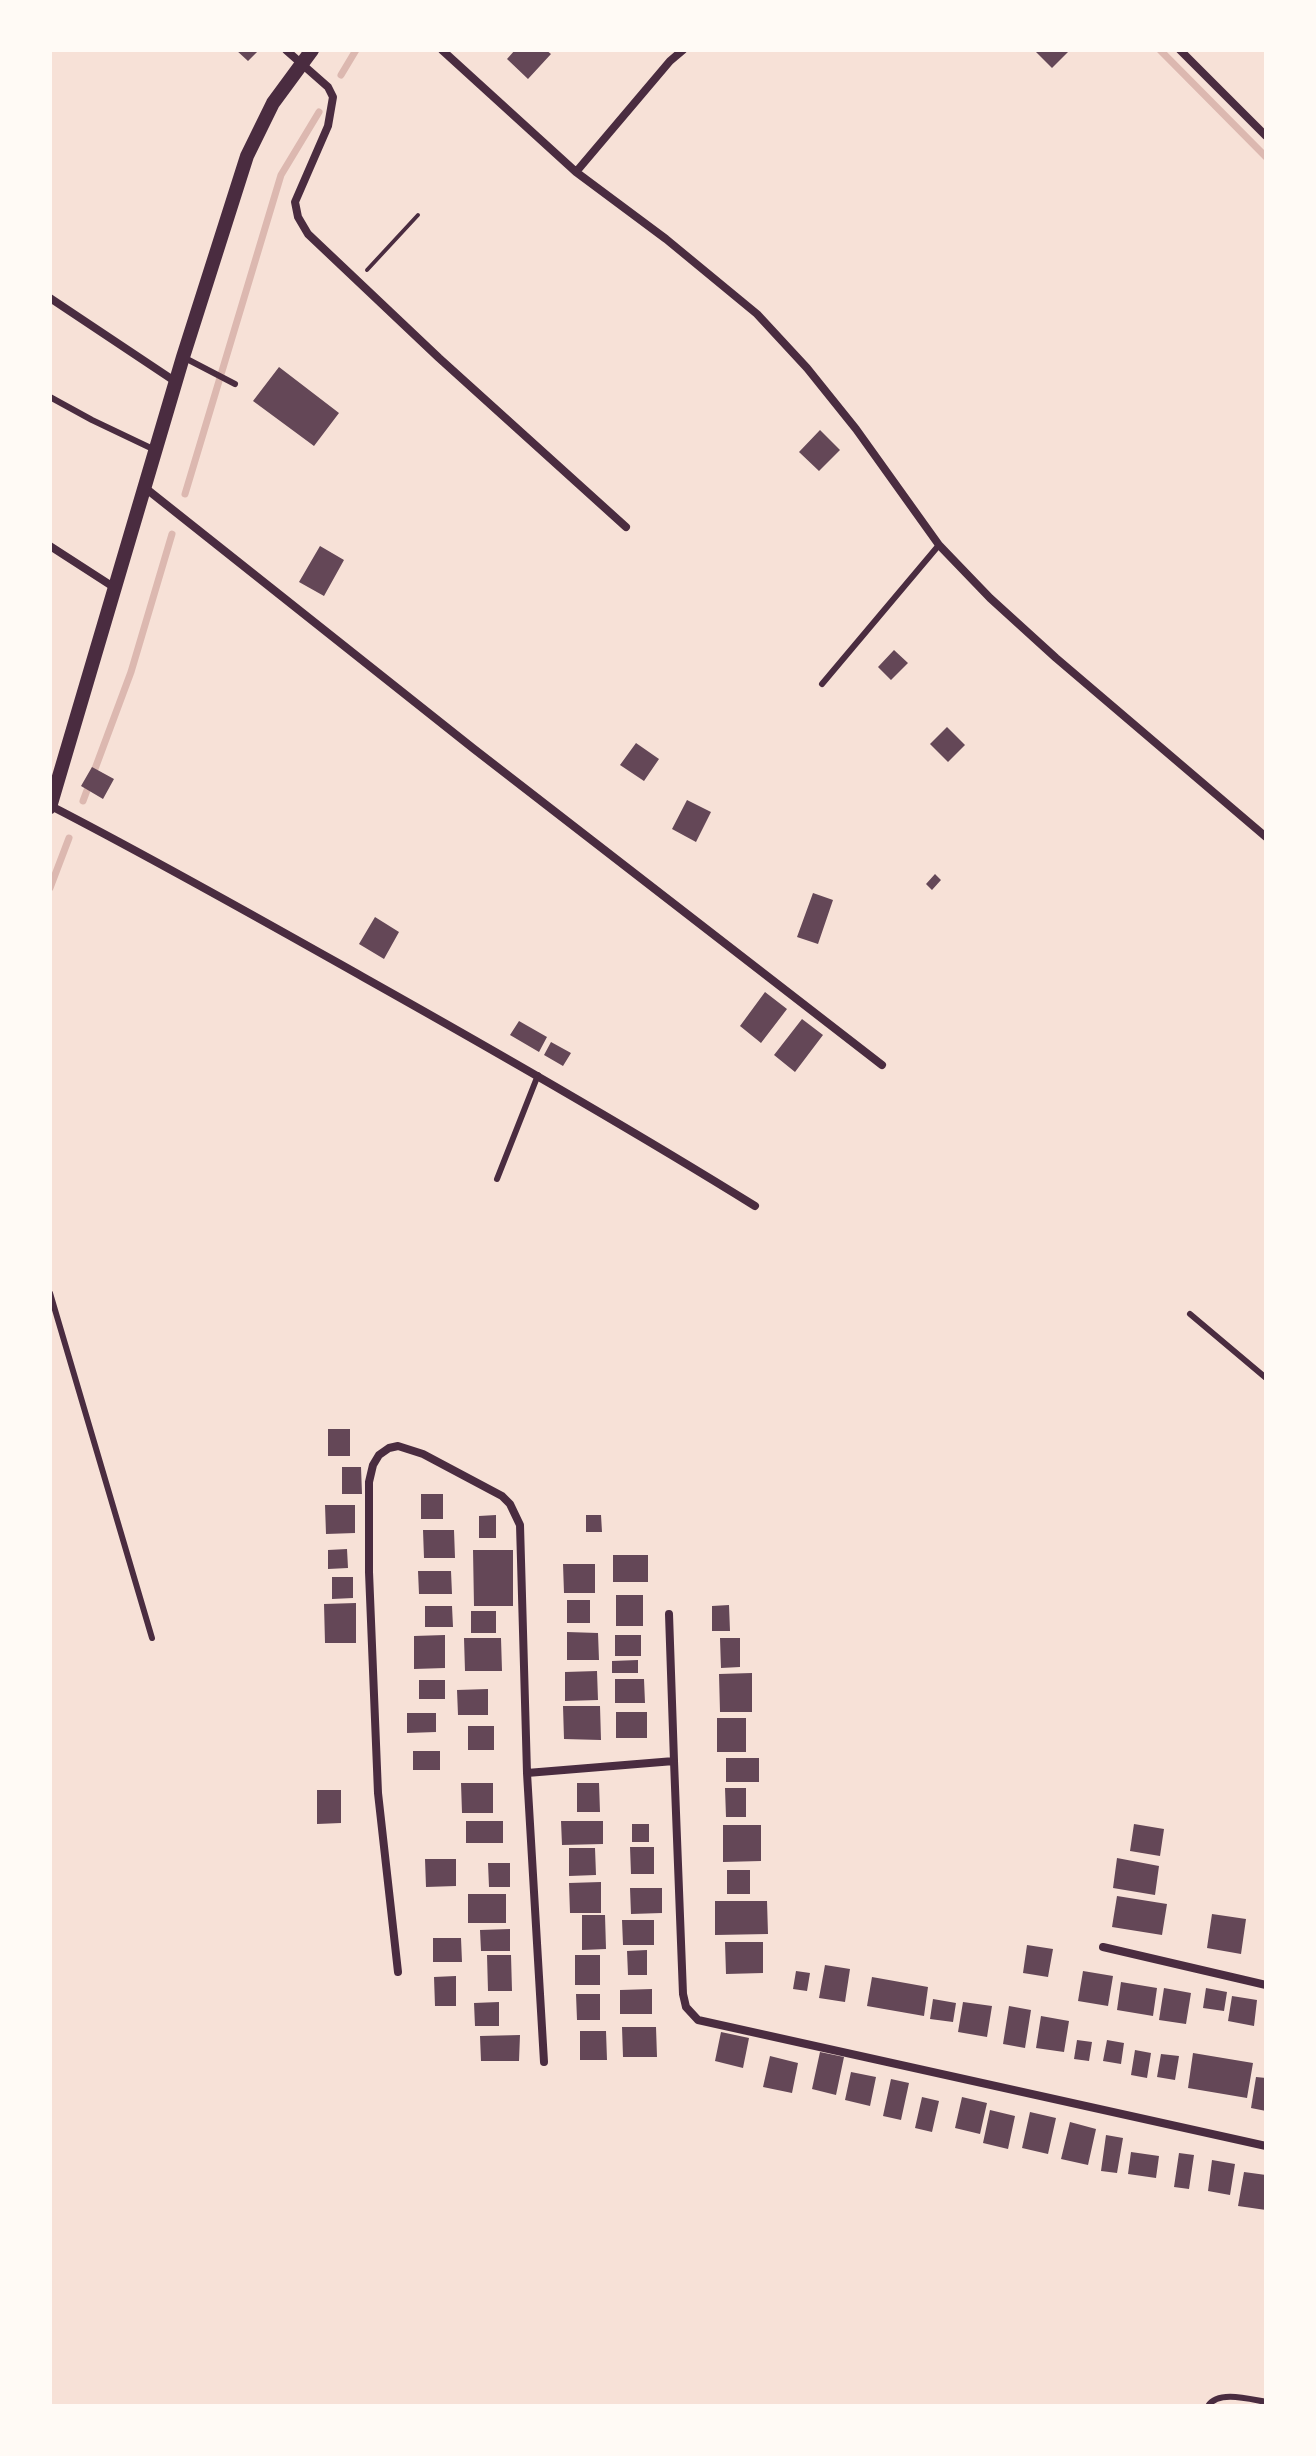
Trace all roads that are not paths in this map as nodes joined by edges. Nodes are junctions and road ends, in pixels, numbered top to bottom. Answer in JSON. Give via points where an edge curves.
{"nodes":[{"id":1,"x":286,"y":50,"type":"edge"},
{"id":2,"x":312,"y":50,"type":"edge"},
{"id":3,"x":442,"y":50,"type":"edge"},
{"id":4,"x":683,"y":50,"type":"edge"},
{"id":5,"x":1180,"y":50,"type":"edge"},
{"id":6,"x":300,"y":64,"type":"junction"},
{"id":7,"x":1266,"y":136,"type":"edge"},
{"id":8,"x":576,"y":172,"type":"junction"},
{"id":9,"x":50,"y":298,"type":"edge"},
{"id":10,"x":183,"y":357,"type":"junction"},
{"id":11,"x":176,"y":382,"type":"junction"},
{"id":12,"x":235,"y":384,"type":"dead end"},
{"id":13,"x":50,"y":397,"type":"edge"},
{"id":14,"x":155,"y":450,"type":"junction"},
{"id":15,"x":144,"y":487,"type":"junction"},
{"id":16,"x":626,"y":527,"type":"dead end"},
{"id":17,"x":939,"y":545,"type":"junction"},
{"id":18,"x":50,"y":546,"type":"edge"},
{"id":19,"x":116,"y":589,"type":"junction"},
{"id":20,"x":822,"y":684,"type":"dead end"},
{"id":21,"x":50,"y":807,"type":"edge"},
{"id":22,"x":1266,"y":837,"type":"edge"},
{"id":23,"x":882,"y":1065,"type":"dead end"},
{"id":24,"x":538,"y":1075,"type":"junction"},
{"id":25,"x":497,"y":1179,"type":"dead end"},
{"id":26,"x":755,"y":1206,"type":"dead end"},
{"id":27,"x":50,"y":1293,"type":"edge"},
{"id":28,"x":1190,"y":1314,"type":"dead end"},
{"id":29,"x":1266,"y":1378,"type":"edge"},
{"id":30,"x":669,"y":1614,"type":"dead end"},
{"id":31,"x":152,"y":1638,"type":"dead end"},
{"id":32,"x":674,"y":1761,"type":"junction"},
{"id":33,"x":527,"y":1773,"type":"junction"},
{"id":34,"x":1103,"y":1947,"type":"dead end"},
{"id":35,"x":398,"y":1972,"type":"dead end"},
{"id":36,"x":1266,"y":1985,"type":"edge"},
{"id":37,"x":544,"y":2062,"type":"dead end"},
{"id":38,"x":1266,"y":2146,"type":"edge"},
{"id":39,"x":1266,"y":2402,"type":"edge"},
{"id":40,"x":1208,"y":2406,"type":"edge"}],
"edges":[{"from":1,"to":6,"type":"street"},
{"from":2,"to":6,"type":"street"},
{"from":3,"to":8,"type":"street"},
{"from":4,"to":8,"type":"street"},
{"from":5,"to":7,"type":"street"},
{"from":6,"to":10,"type":"street","via":[[247,156]]},
{"from":6,"to":16,"type":"street","via":[[333,97],[328,126],[295,202],[308,234]]},
{"from":8,"to":17,"type":"street","via":[[775,331],[856,429]]},
{"from":9,"to":11,"type":"street"},
{"from":10,"to":11,"type":"street"},
{"from":10,"to":12,"type":"lane"},
{"from":11,"to":14,"type":"street"},
{"from":13,"to":14,"type":"lane"},
{"from":14,"to":15,"type":"street"},
{"from":15,"to":19,"type":"street"},
{"from":15,"to":23,"type":"street"},
{"from":17,"to":20,"type":"lane"},
{"from":17,"to":22,"type":"street","via":[[1045,648]]},
{"from":18,"to":19,"type":"street"},
{"from":19,"to":21,"type":"street"},
{"from":21,"to":24,"type":"street"},
{"from":24,"to":25,"type":"lane"},
{"from":24,"to":26,"type":"street"},
{"from":27,"to":31,"type":"lane"},
{"from":28,"to":29,"type":"lane"},
{"from":30,"to":32,"type":"street"},
{"from":32,"to":33,"type":"street"},
{"from":32,"to":38,"type":"street","via":[[683,1994],[698,2020]]},
{"from":33,"to":35,"type":"street","via":[[516,1514],[502,1496],[423,1454],[389,1448],[373,1465],[368,1527],[378,1793]]},
{"from":33,"to":37,"type":"street"},
{"from":34,"to":36,"type":"street"},
{"from":39,"to":40,"type":"lane","via":[[1221,2397]]}]}
